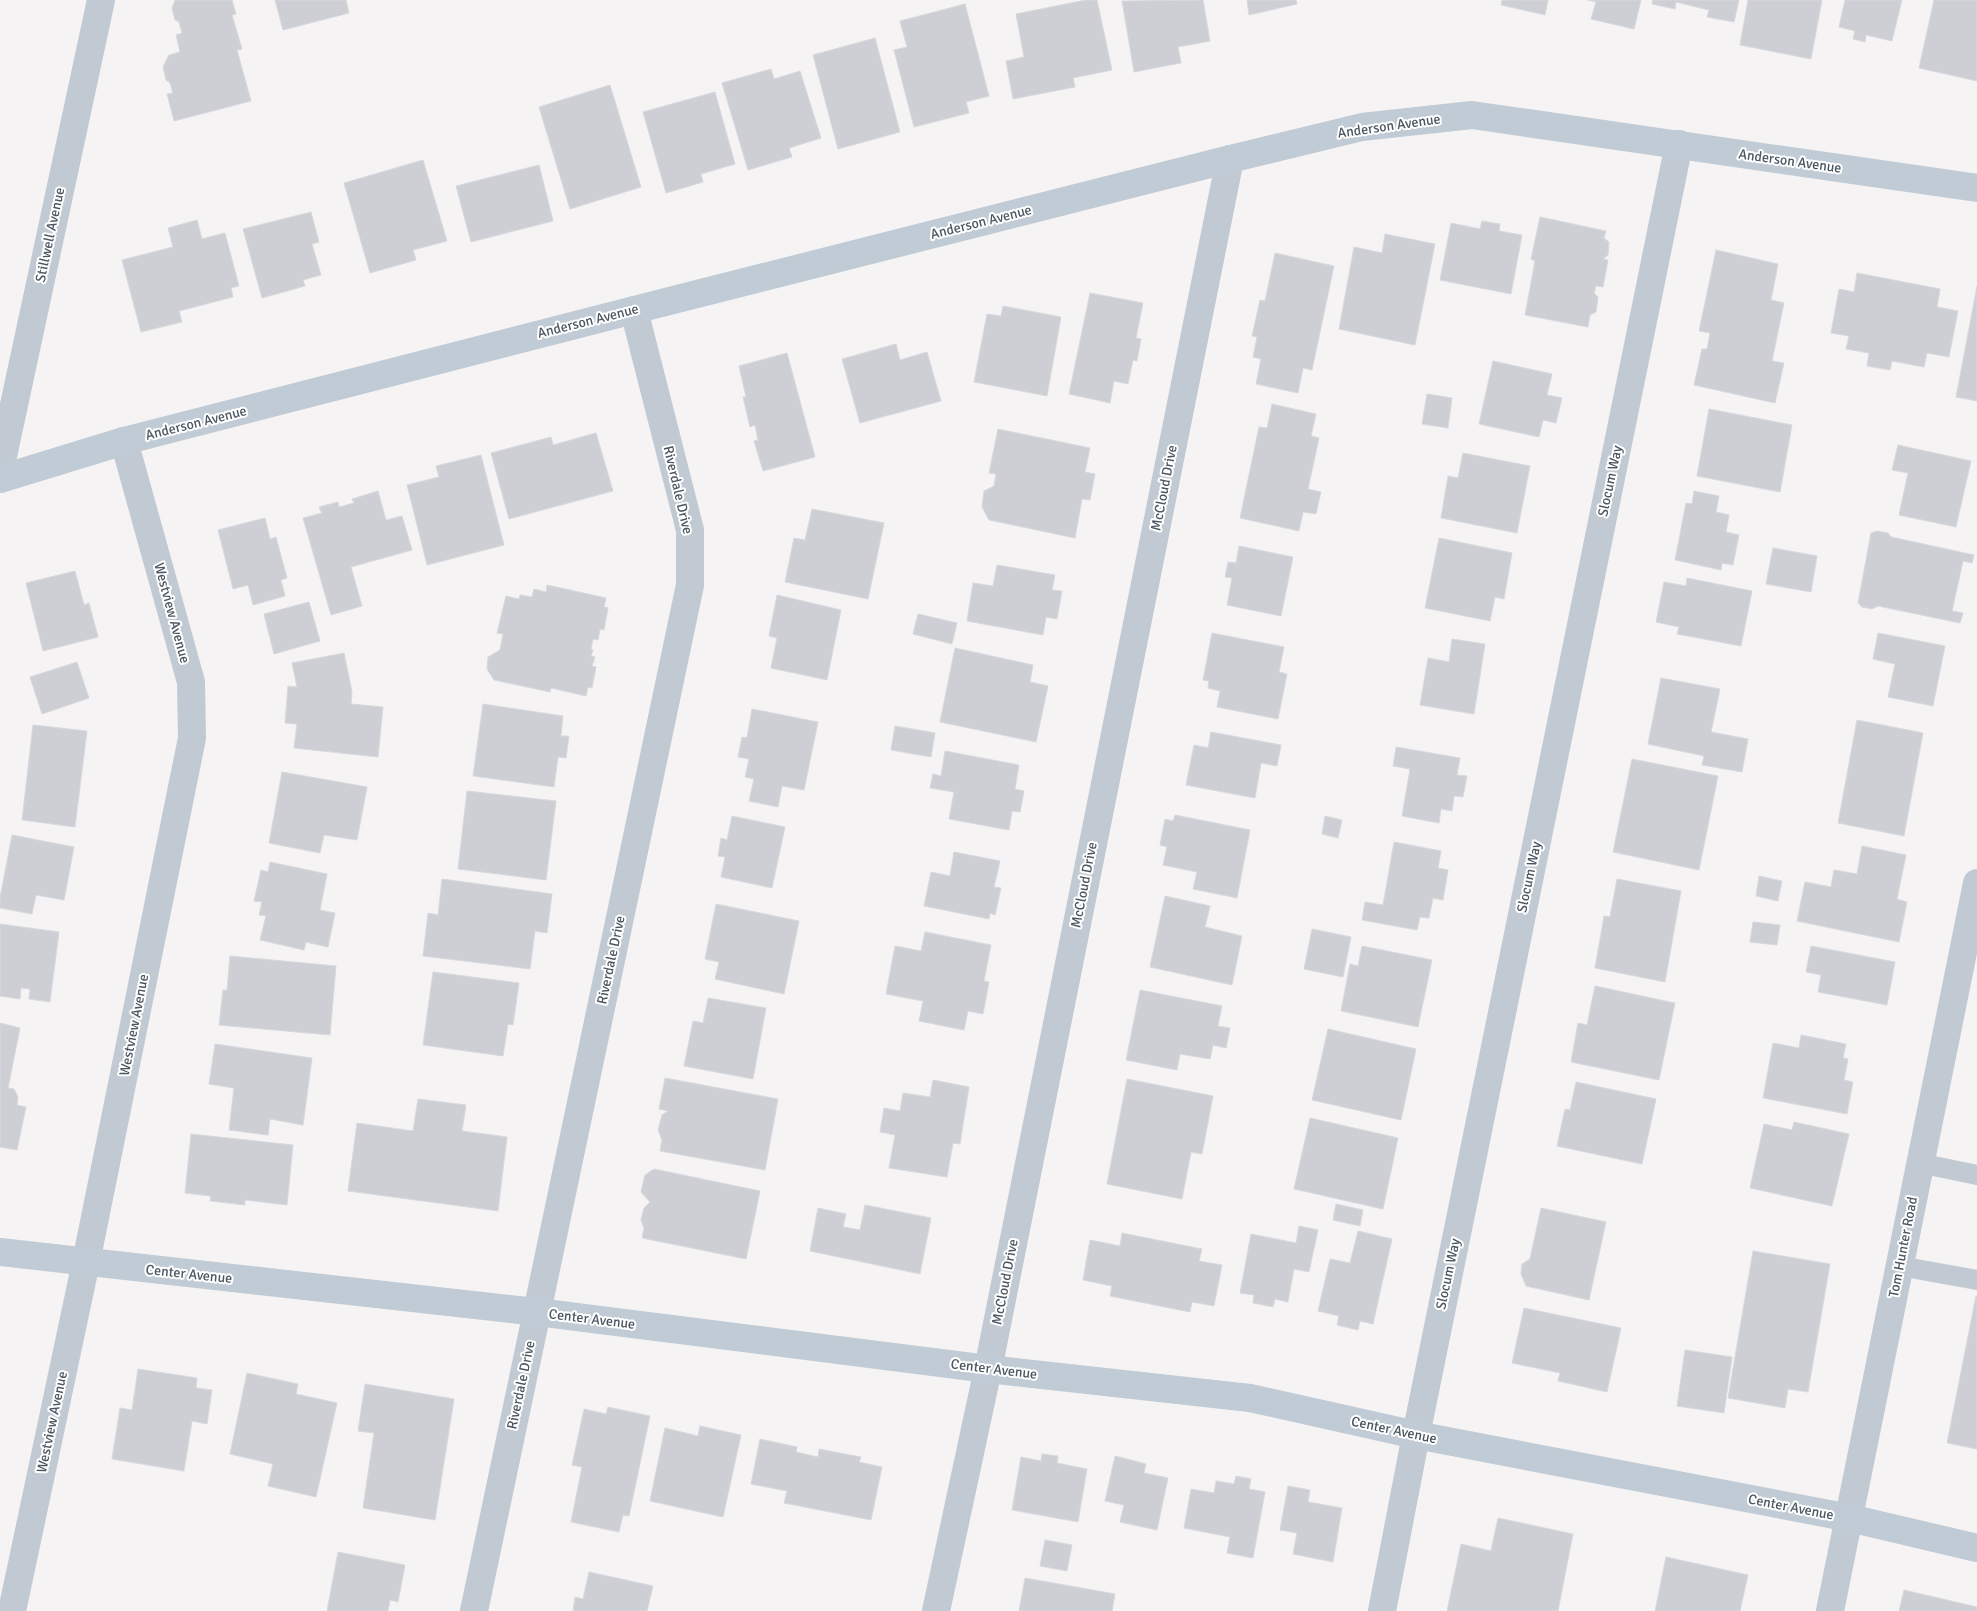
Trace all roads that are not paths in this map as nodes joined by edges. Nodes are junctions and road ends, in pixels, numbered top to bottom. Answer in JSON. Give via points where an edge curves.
{"nodes":[{"id":1,"x":101,"y":0,"type":"edge"},
{"id":2,"x":1679,"y":144,"type":"junction"},
{"id":3,"x":1230,"y":159,"type":"junction"},
{"id":4,"x":1977,"y":188,"type":"edge"},
{"id":5,"x":634,"y":310,"type":"junction"},
{"id":6,"x":124,"y":441,"type":"junction"},
{"id":7,"x":0,"y":470,"type":"edge"},
{"id":8,"x":0,"y":479,"type":"edge"},
{"id":9,"x":1977,"y":883,"type":"edge"},
{"id":10,"x":1919,"y":1162,"type":"junction"},
{"id":11,"x":1977,"y":1175,"type":"edge"},
{"id":12,"x":0,"y":1252,"type":"edge"},
{"id":13,"x":86,"y":1262,"type":"junction"},
{"id":14,"x":1899,"y":1266,"type":"junction"},
{"id":15,"x":1977,"y":1280,"type":"edge"},
{"id":16,"x":537,"y":1312,"type":"junction"},
{"id":17,"x":988,"y":1369,"type":"junction"},
{"id":18,"x":1416,"y":1435,"type":"junction"},
{"id":19,"x":1850,"y":1518,"type":"junction"},
{"id":20,"x":1977,"y":1548,"type":"edge"},
{"id":21,"x":12,"y":1611,"type":"edge"},
{"id":22,"x":474,"y":1611,"type":"edge"},
{"id":23,"x":936,"y":1611,"type":"edge"},
{"id":24,"x":1382,"y":1611,"type":"edge"},
{"id":25,"x":1830,"y":1611,"type":"edge"}],
"edges":[{"from":1,"to":7,"type":"street","name":"Stillwell Avenue"},
{"from":2,"to":3,"type":"main road","name":"Anderson Avenue","via":[[1472,115],[1362,128]]},
{"from":2,"to":4,"type":"main road","name":"Anderson Avenue"},
{"from":2,"to":18,"type":"street","name":"Slocum Way"},
{"from":3,"to":5,"type":"main road","name":"Anderson Avenue"},
{"from":3,"to":17,"type":"street","name":"McCloud Drive"},
{"from":5,"to":6,"type":"main road","name":"Anderson Avenue"},
{"from":5,"to":16,"type":"street","name":"Riverdale Drive","via":[[690,530],[690,585]]},
{"from":6,"to":8,"type":"main road","name":"Anderson Avenue"},
{"from":6,"to":13,"type":"street","name":"Westview Avenue","via":[[190,682],[192,738]]},
{"from":9,"to":10,"type":"street","name":"Tom Hunter Road"},
{"from":10,"to":11,"type":"lane"},
{"from":10,"to":14,"type":"street","name":"Tom Hunter Road"},
{"from":12,"to":13,"type":"main road","name":"Center Avenue"},
{"from":13,"to":16,"type":"main road","name":"Center Avenue"},
{"from":13,"to":21,"type":"street","name":"Westview Avenue"},
{"from":14,"to":15,"type":"lane"},
{"from":14,"to":19,"type":"street","name":"Tom Hunter Road"},
{"from":16,"to":17,"type":"main road","name":"Center Avenue"},
{"from":16,"to":22,"type":"street","name":"Riverdale Drive"},
{"from":17,"to":18,"type":"main road","name":"Center Avenue","via":[[1250,1398]]},
{"from":17,"to":23,"type":"street","name":"McCloud Drive"},
{"from":18,"to":19,"type":"main road","name":"Center Avenue"},
{"from":18,"to":24,"type":"street","name":"Slocum Way"},
{"from":19,"to":20,"type":"main road","name":"Center Avenue"},
{"from":19,"to":25,"type":"street","name":"Tom Hunter Road"}]}
